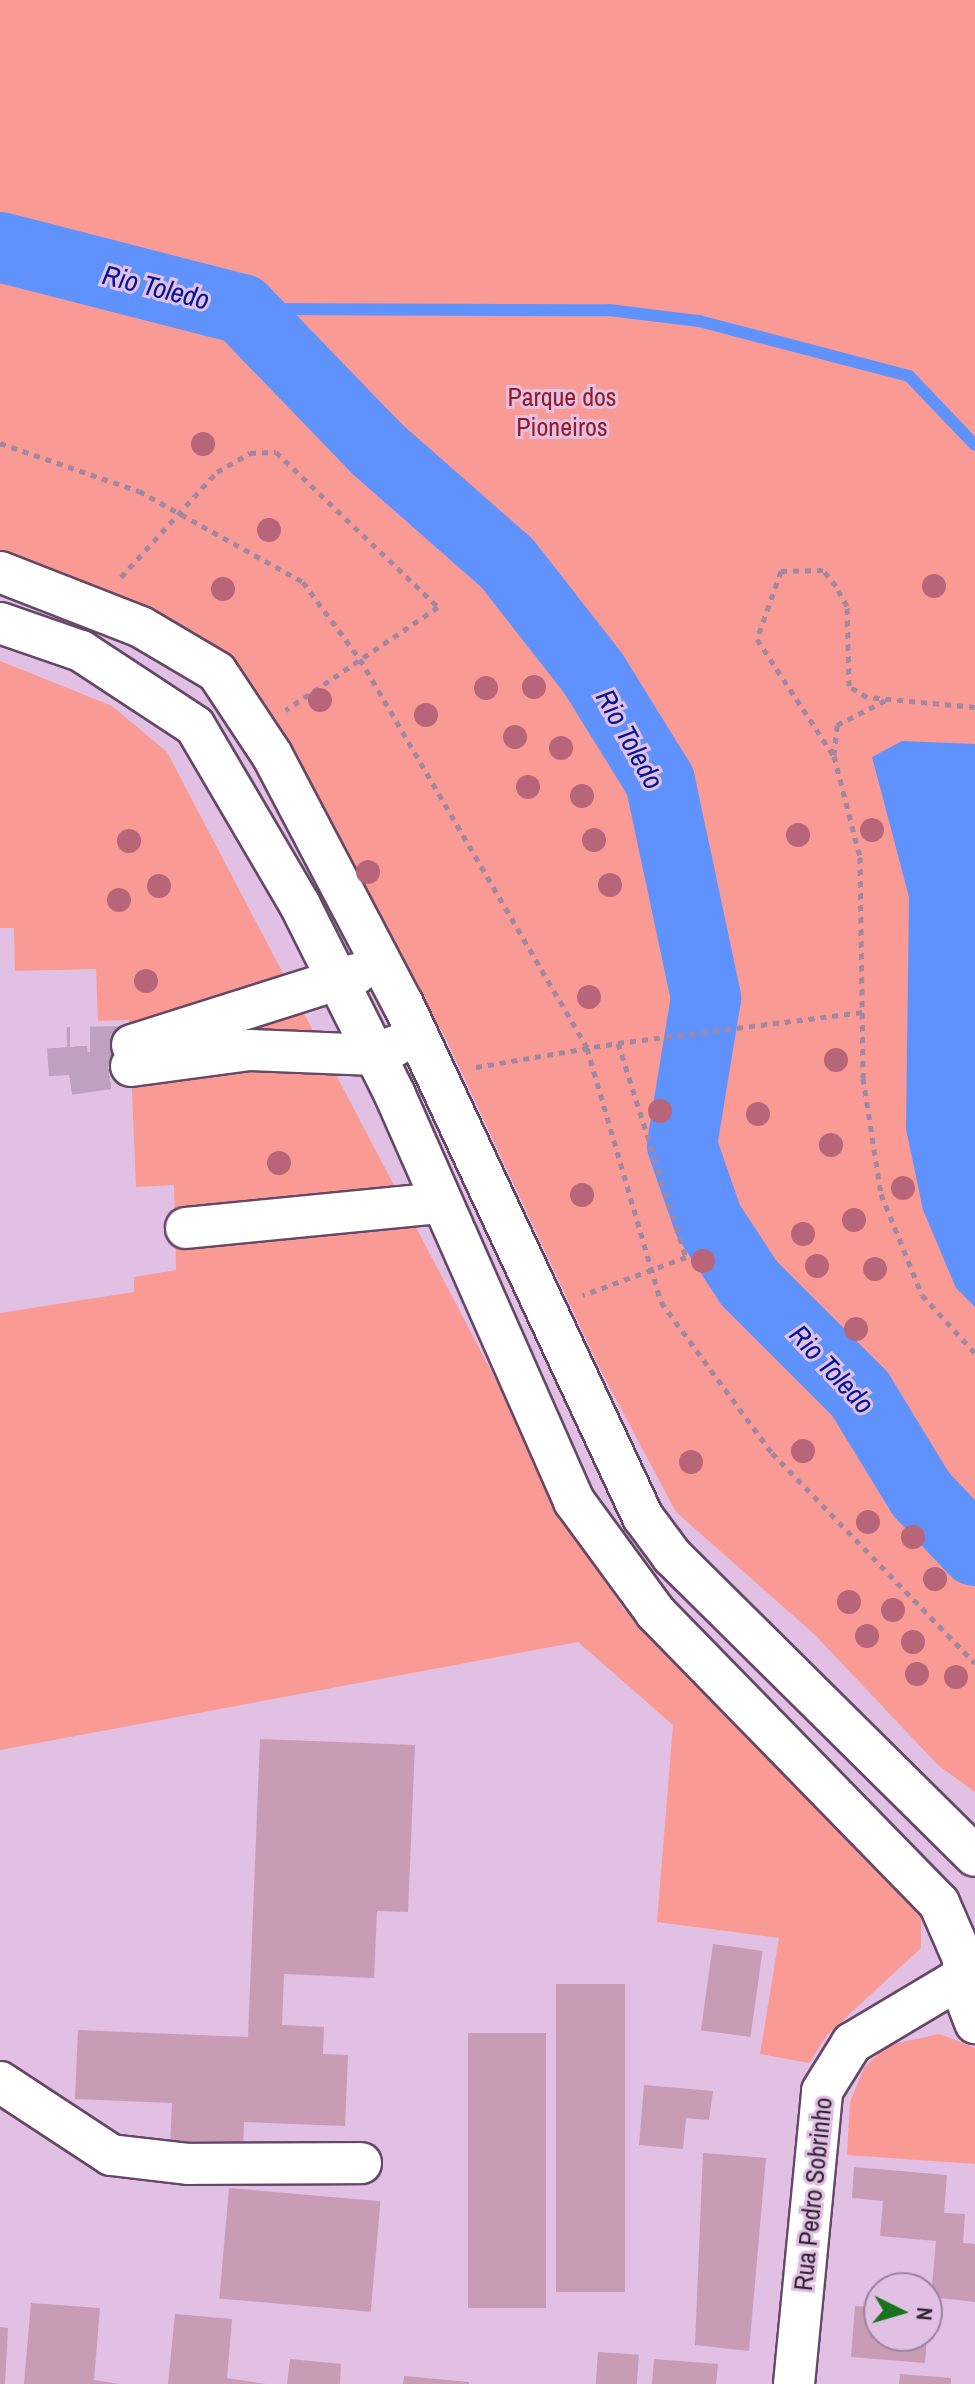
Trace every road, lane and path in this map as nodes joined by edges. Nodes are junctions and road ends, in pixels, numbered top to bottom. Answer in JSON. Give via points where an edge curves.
{"nodes":[{"id":1,"x":0,"y":443,"type":"edge"},
{"id":2,"x":181,"y":511,"type":"junction"},
{"id":3,"x":0,"y":572,"type":"edge"},
{"id":4,"x":92,"y":608,"type":"junction"},
{"id":5,"x":0,"y":623,"type":"edge"},
{"id":6,"x":360,"y":659,"type":"junction"},
{"id":7,"x":887,"y":700,"type":"junction"},
{"id":8,"x":975,"y":707,"type":"edge"},
{"id":9,"x":255,"y":731,"type":"junction"},
{"id":10,"x":834,"y":756,"type":"junction"},
{"id":11,"x":383,"y":966,"type":"junction"},
{"id":12,"x":333,"y":981,"type":"junction"},
{"id":13,"x":865,"y":1012,"type":"junction"},
{"id":14,"x":417,"y":1035,"type":"junction"},
{"id":15,"x":618,"y":1043,"type":"junction"},
{"id":16,"x":587,"y":1048,"type":"junction"},
{"id":17,"x":375,"y":1055,"type":"junction"},
{"id":18,"x":436,"y":1074,"type":"junction"},
{"id":19,"x":442,"y":1203,"type":"junction"},
{"id":20,"x":186,"y":1228,"type":"dead end"},
{"id":21,"x":649,"y":1270,"type":"junction"},
{"id":22,"x":543,"y":1310,"type":"junction"},
{"id":23,"x":975,"y":1353,"type":"edge"},
{"id":24,"x":975,"y":1663,"type":"edge"},
{"id":25,"x":975,"y":1856,"type":"edge"},
{"id":26,"x":966,"y":1954,"type":"edge"},
{"id":27,"x":975,"y":2023,"type":"edge"},
{"id":28,"x":0,"y":2082,"type":"edge"},
{"id":29,"x":361,"y":2163,"type":"dead end"},
{"id":30,"x":794,"y":2384,"type":"edge"}],
"edges":[{"from":1,"to":2,"type":"path"},
{"from":2,"to":4,"type":"path"},
{"from":2,"to":6,"type":"path","via":[[303,582]]},
{"from":2,"to":6,"type":"path","via":[[217,472],[250,453],[276,452],[438,607]]},
{"from":3,"to":4,"type":"street"},
{"from":4,"to":9,"type":"street","via":[[180,646],[217,672]]},
{"from":5,"to":12,"type":"street","via":[[81,651],[195,726],[300,905]]},
{"from":6,"to":9,"type":"path"},
{"from":6,"to":16,"type":"path"},
{"from":7,"to":8,"type":"path"},
{"from":7,"to":10,"type":"path","via":[[837,725]]},
{"from":7,"to":10,"type":"path","via":[[849,686],[847,606],[823,570],[781,571],[757,639]]},
{"from":9,"to":11,"type":"street"},
{"from":10,"to":13,"type":"path","via":[[860,857]]},
{"from":11,"to":12,"type":"street"},
{"from":11,"to":14,"type":"street"},
{"from":12,"to":17,"type":"street"},
{"from":12,"to":17,"type":"street","via":[[130,1056],[250,1050]]},
{"from":13,"to":15,"type":"path"},
{"from":13,"to":23,"type":"path","via":[[863,1078],[881,1194],[922,1295]]},
{"from":14,"to":17,"type":"street"},
{"from":14,"to":18,"type":"street"},
{"from":15,"to":16,"type":"path"},
{"from":15,"to":21,"type":"path","via":[[686,1257]]},
{"from":16,"to":18,"type":"path"},
{"from":16,"to":21,"type":"path"},
{"from":17,"to":19,"type":"street"},
{"from":18,"to":22,"type":"street"},
{"from":19,"to":20,"type":"street"},
{"from":19,"to":26,"type":"street","via":[[574,1501],[620,1571],[878,1833],[950,1917]]},
{"from":21,"to":22,"type":"path"},
{"from":21,"to":24,"type":"path","via":[[661,1302],[772,1453]]},
{"from":22,"to":25,"type":"street","via":[[643,1517],[672,1556]]},
{"from":26,"to":27,"type":"street"},
{"from":26,"to":30,"type":"street","name":"Rua Pedro Sobrinho","via":[[852,2043],[822,2091]]},
{"from":28,"to":29,"type":"street","via":[[111,2155],[189,2164]]}]}
